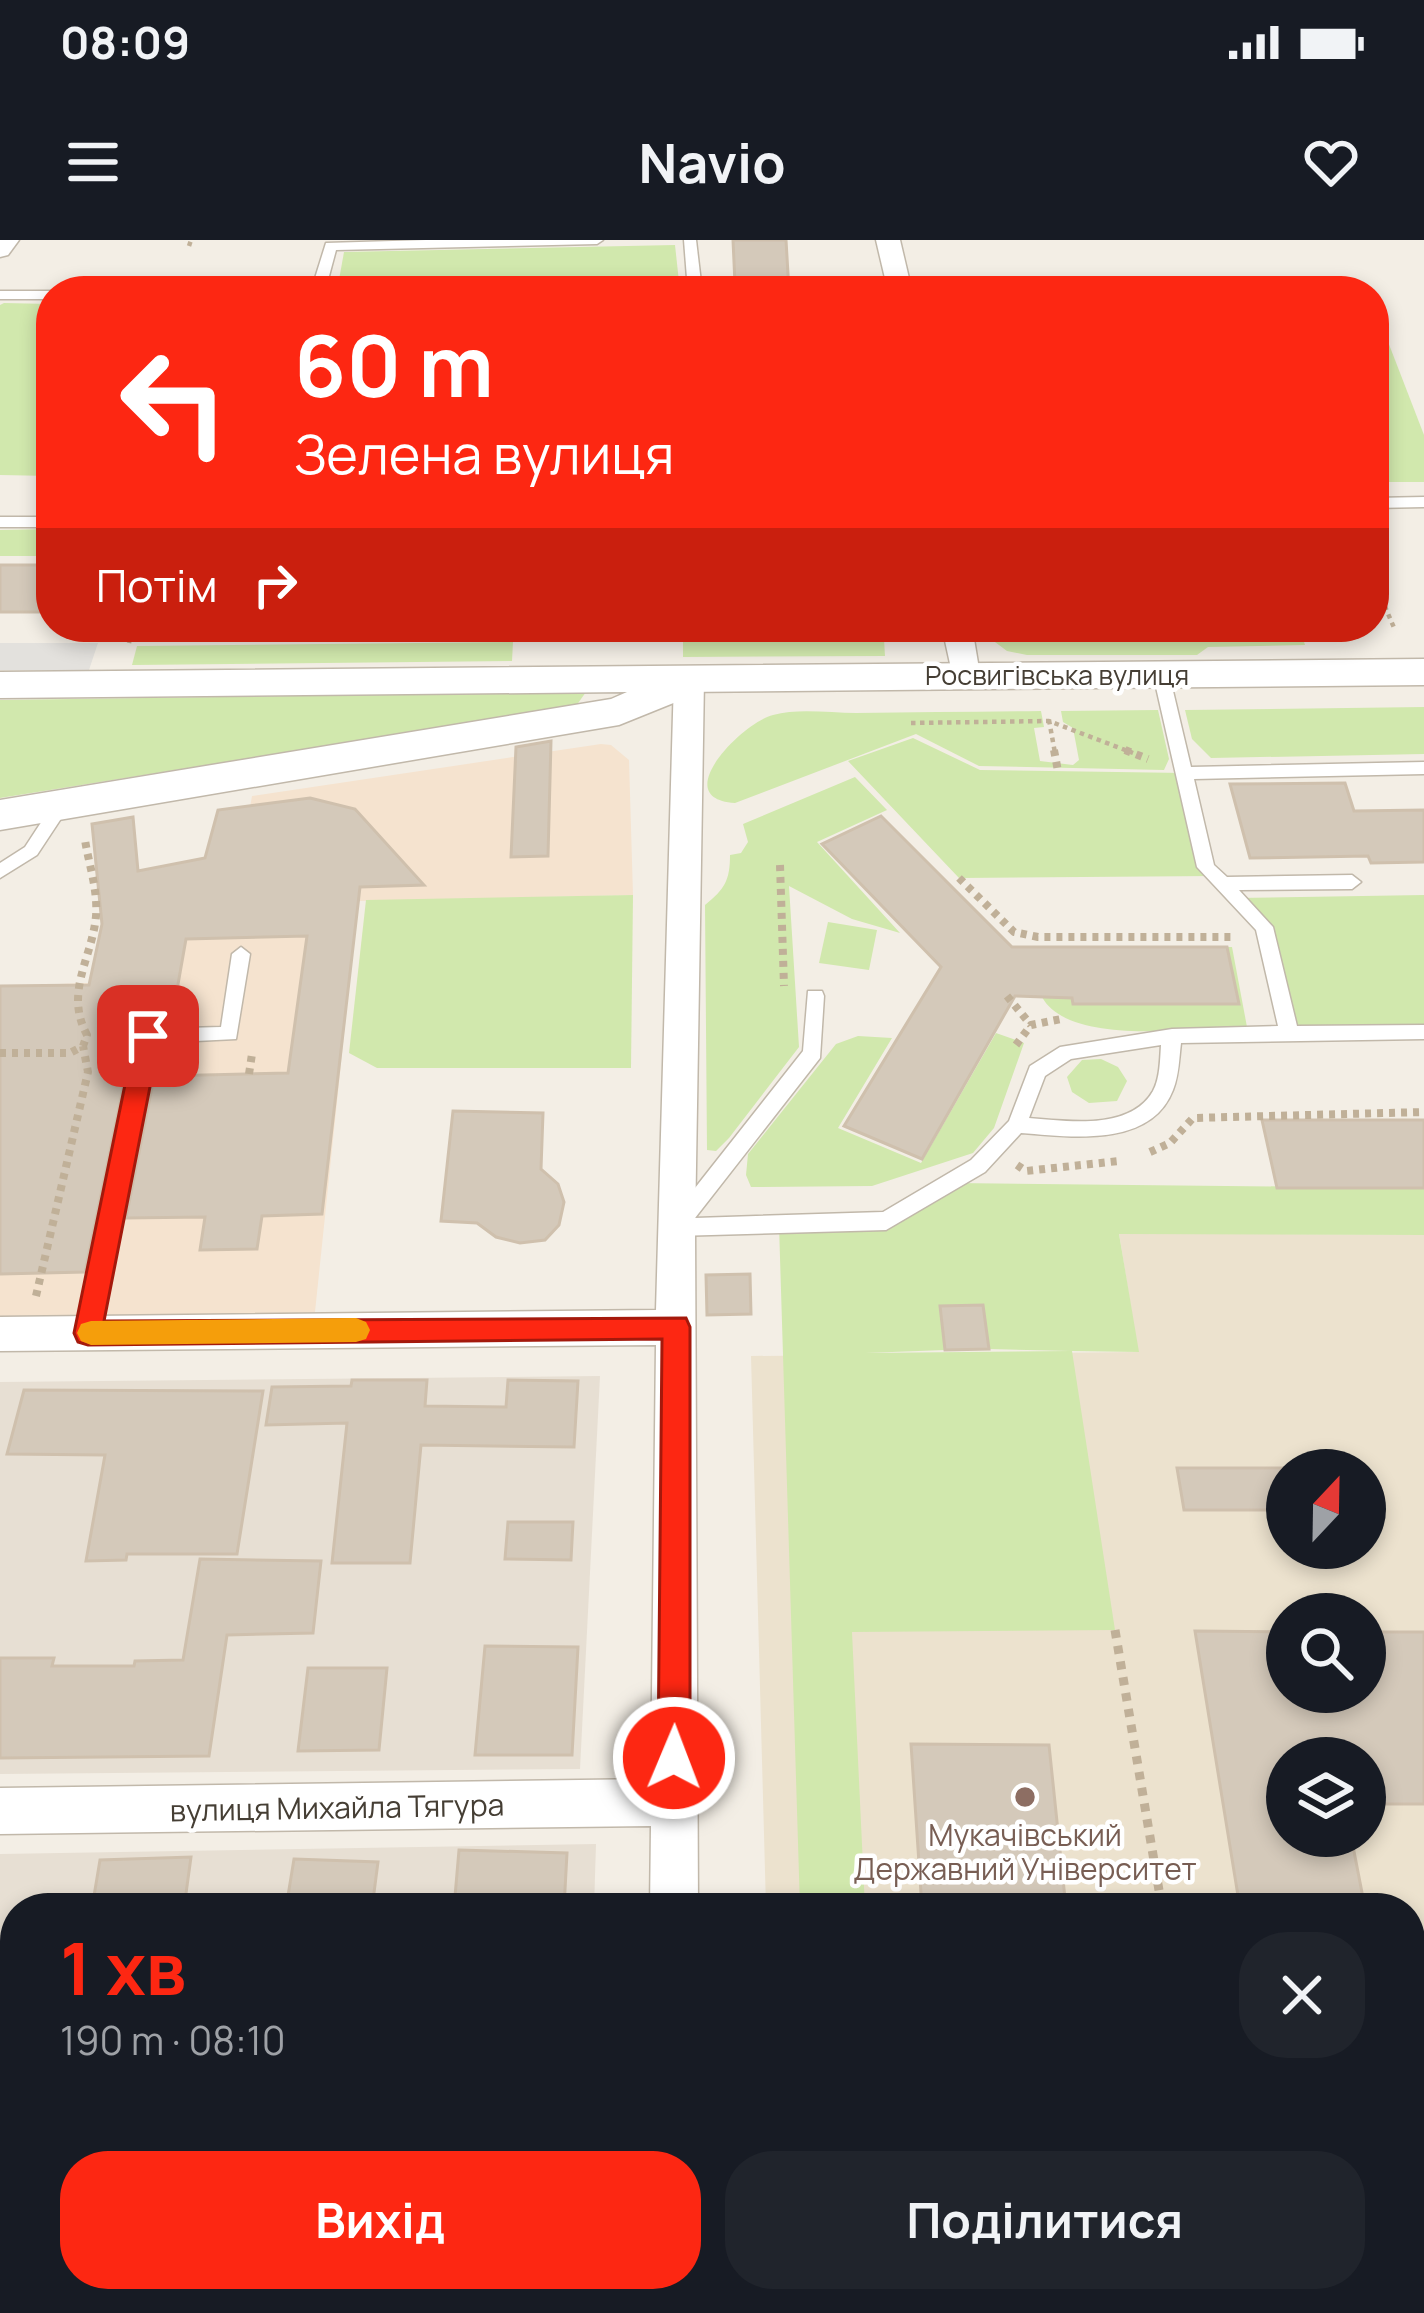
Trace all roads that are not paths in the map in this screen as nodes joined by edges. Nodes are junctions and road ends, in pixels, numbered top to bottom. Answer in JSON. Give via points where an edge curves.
{"nodes":[{"id":1,"x":7,"y":240,"type":"edge"},
{"id":2,"x":597,"y":240,"type":"edge"},
{"id":3,"x":690,"y":240,"type":"edge"},
{"id":4,"x":888,"y":240,"type":"edge"},
{"id":5,"x":0,"y":250,"type":"edge"},
{"id":6,"x":322,"y":276,"type":"edge"},
{"id":7,"x":694,"y":276,"type":"edge"},
{"id":8,"x":896,"y":276,"type":"edge"},
{"id":9,"x":0,"y":295,"type":"edge"},
{"id":10,"x":36,"y":295,"type":"edge"},
{"id":11,"x":1424,"y":502,"type":"edge"},
{"id":12,"x":1389,"y":503,"type":"edge"},
{"id":13,"x":0,"y":522,"type":"edge"},
{"id":14,"x":36,"y":522,"type":"edge"},
{"id":15,"x":960,"y":642,"type":"edge"},
{"id":16,"x":1424,"y":672,"type":"edge"},
{"id":17,"x":1161,"y":674,"type":"junction"},
{"id":18,"x":965,"y":675,"type":"junction"},
{"id":19,"x":689,"y":679,"type":"junction"},
{"id":20,"x":0,"y":685,"type":"edge"},
{"id":21,"x":1424,"y":768,"type":"edge"},
{"id":22,"x":1184,"y":773,"type":"junction"},
{"id":23,"x":80,"y":802,"type":"junction"},
{"id":24,"x":0,"y":815,"type":"edge"},
{"id":25,"x":0,"y":872,"type":"edge"},
{"id":26,"x":1352,"y":881,"type":"dead end"},
{"id":27,"x":1222,"y":884,"type":"junction"},
{"id":28,"x":241,"y":954,"type":"dead end"},
{"id":29,"x":815,"y":996,"type":"dead end"},
{"id":30,"x":1424,"y":1032,"type":"edge"},
{"id":31,"x":1289,"y":1033,"type":"junction"},
{"id":32,"x":1172,"y":1036,"type":"junction"},
{"id":33,"x":1017,"y":1125,"type":"junction"},
{"id":34,"x":676,"y":1227,"type":"junction"},
{"id":35,"x":676,"y":1327,"type":"junction"},
{"id":36,"x":88,"y":1333,"type":"junction"},
{"id":37,"x":0,"y":1334,"type":"edge"},
{"id":38,"x":674,"y":1802,"type":"junction"},
{"id":39,"x":0,"y":1811,"type":"edge"},
{"id":40,"x":674,"y":1893,"type":"edge"}],
"edges":[{"from":1,"to":5,"type":"street"},
{"from":2,"to":6,"type":"lane","via":[[331,246]]},
{"from":3,"to":7,"type":"lane"},
{"from":4,"to":8,"type":"street"},
{"from":9,"to":10,"type":"lane"},
{"from":11,"to":12,"type":"lane"},
{"from":13,"to":14,"type":"lane"},
{"from":15,"to":18,"type":"street"},
{"from":16,"to":17,"type":"street","name":"Росвигівська вулиця"},
{"from":17,"to":18,"type":"street","name":"Росвигівська вулиця"},
{"from":17,"to":22,"type":"lane"},
{"from":18,"to":19,"type":"street","name":"Росвигівська вулиця"},
{"from":19,"to":20,"type":"street","name":"Росвигівська вулиця"},
{"from":19,"to":23,"type":"street","name":"Росвигівська вулиця","via":[[620,711]]},
{"from":19,"to":34,"type":"street"},
{"from":21,"to":22,"type":"lane"},
{"from":22,"to":27,"type":"lane","via":[[1206,867]]},
{"from":23,"to":24,"type":"street","name":"Росвигівська вулиця"},
{"from":23,"to":25,"type":"lane"},
{"from":26,"to":27,"type":"lane"},
{"from":27,"to":31,"type":"lane","via":[[1264,927]]},
{"from":28,"to":36,"type":"lane","via":[[229,1034],[148,1036]]},
{"from":29,"to":34,"type":"lane","via":[[813,1053]]},
{"from":30,"to":31,"type":"lane"},
{"from":31,"to":32,"type":"lane"},
{"from":32,"to":33,"type":"lane","via":[[1067,1052],[1037,1071]]},
{"from":32,"to":33,"type":"lane","via":[[1164,1092],[1147,1113],[1084,1130]]},
{"from":33,"to":34,"type":"lane","via":[[978,1166],[886,1221]]},
{"from":34,"to":35,"type":"street"},
{"from":35,"to":36,"type":"street"},
{"from":35,"to":38,"type":"street"},
{"from":36,"to":37,"type":"street"},
{"from":38,"to":39,"type":"street","name":"вулиця Михайла Тягура"},
{"from":38,"to":40,"type":"street"}]}
